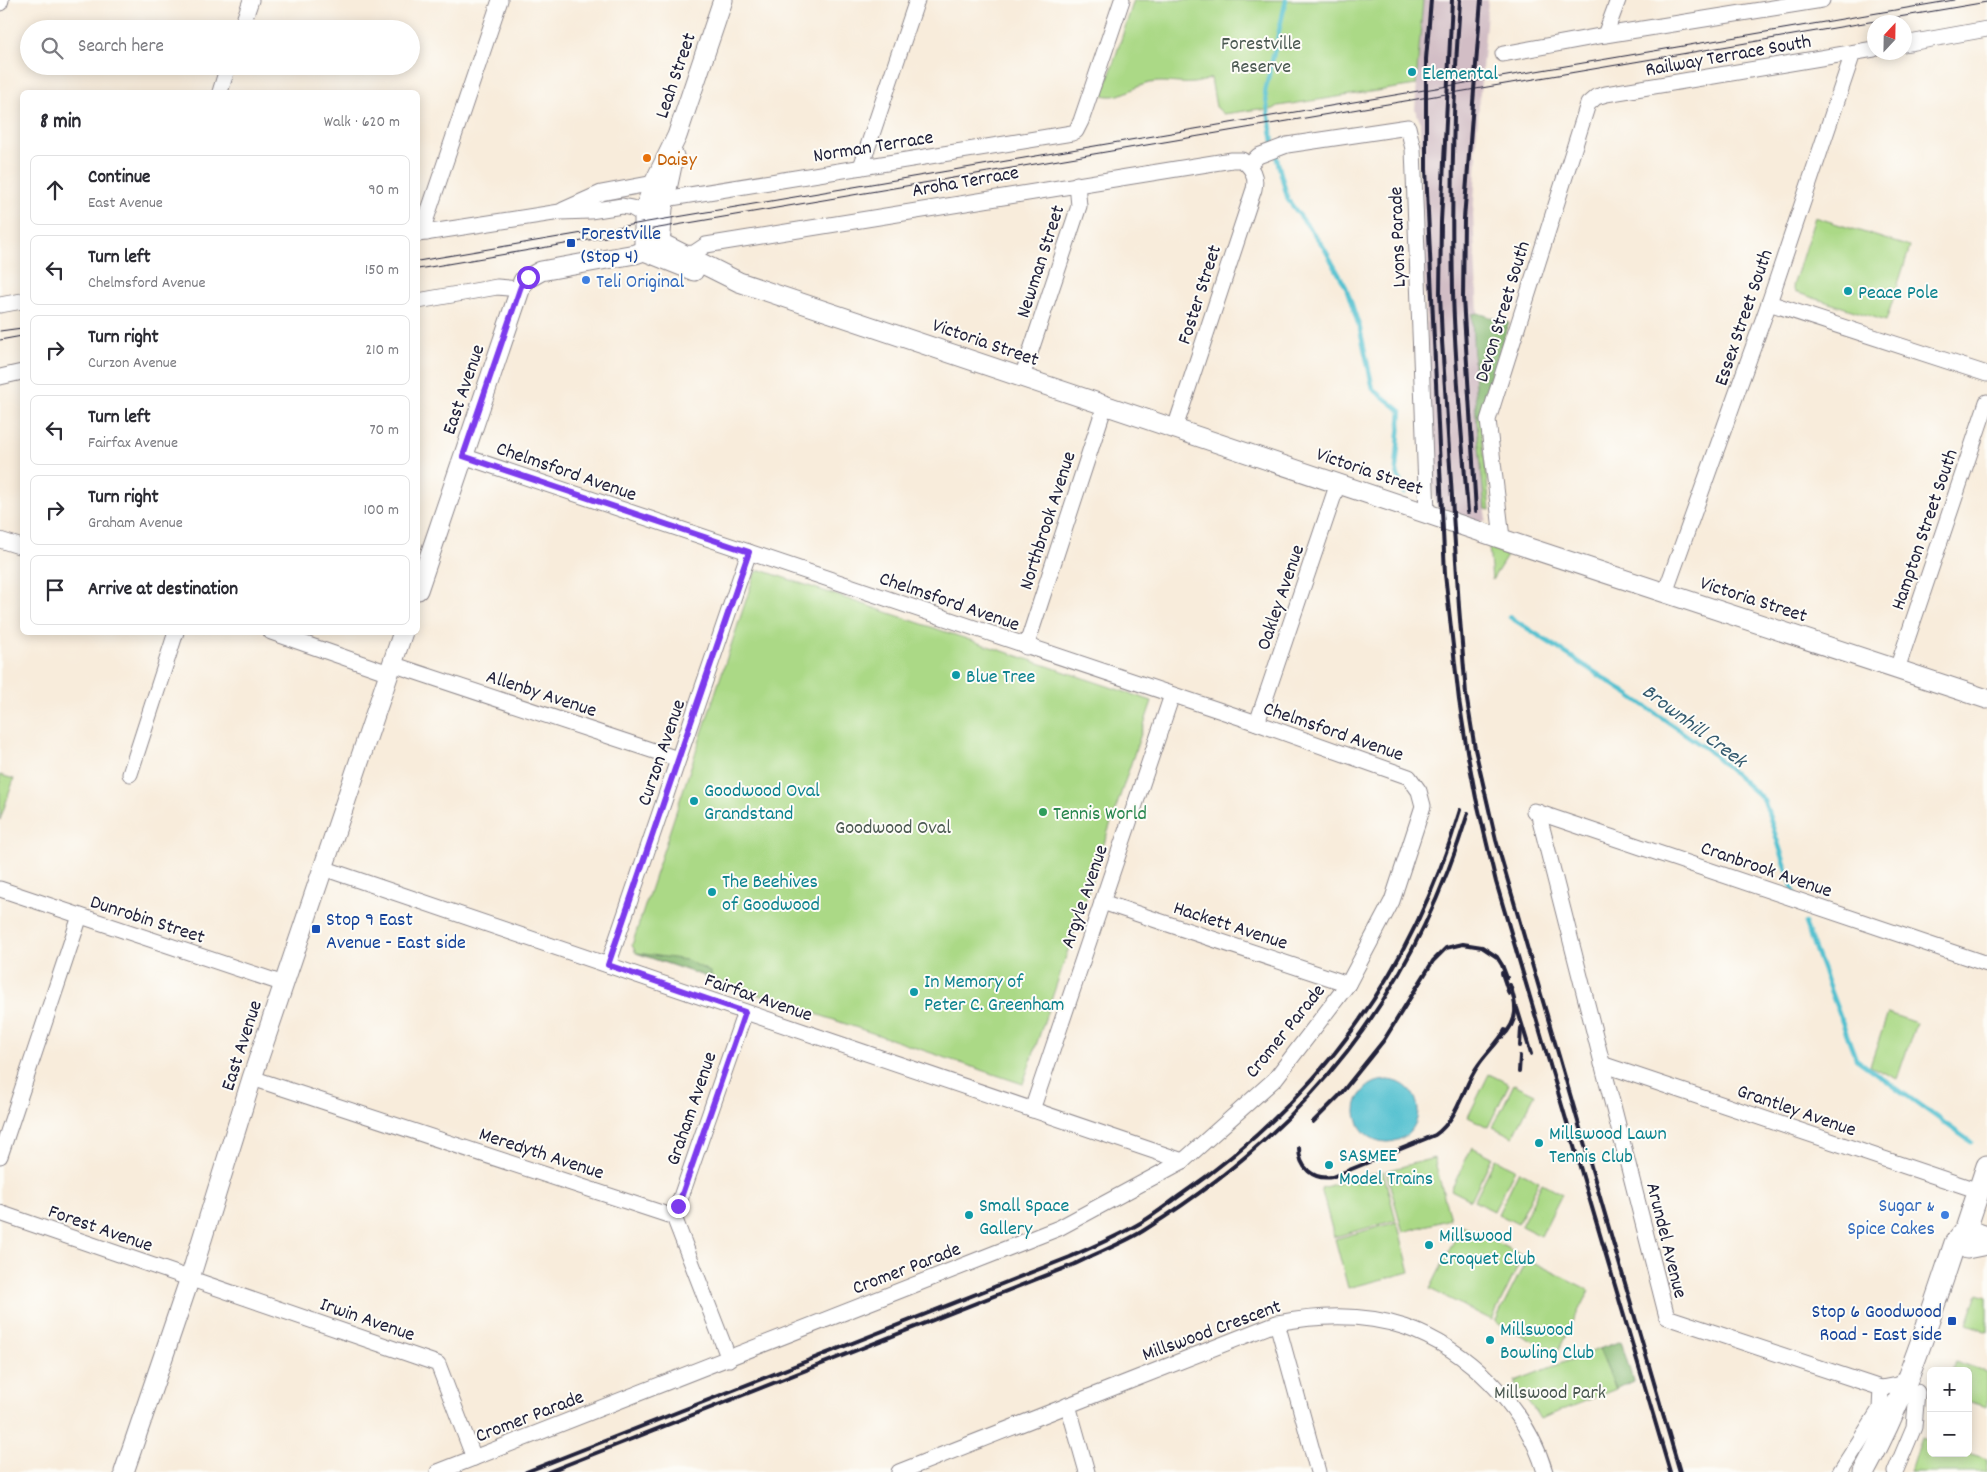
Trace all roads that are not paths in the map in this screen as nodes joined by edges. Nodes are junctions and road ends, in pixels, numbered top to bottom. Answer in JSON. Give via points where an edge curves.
{"nodes":[{"id":1,"x":251,"y":0,"type":"edge"},
{"id":2,"x":500,"y":0,"type":"edge"},
{"id":3,"x":723,"y":0,"type":"edge"},
{"id":4,"x":917,"y":0,"type":"edge"},
{"id":5,"x":1122,"y":0,"type":"edge"},
{"id":6,"x":1618,"y":0,"type":"edge"},
{"id":7,"x":1822,"y":0,"type":"edge"},
{"id":8,"x":244,"y":20,"type":"edge"},
{"id":9,"x":1987,"y":29,"type":"edge"},
{"id":10,"x":1605,"y":35,"type":"junction"},
{"id":11,"x":1912,"y":43,"type":"edge"},
{"id":12,"x":1867,"y":50,"type":"edge"},
{"id":13,"x":1853,"y":53,"type":"junction"},
{"id":14,"x":1503,"y":54,"type":"dead end"},
{"id":15,"x":225,"y":75,"type":"edge"},
{"id":16,"x":221,"y":90,"type":"edge"},
{"id":17,"x":1590,"y":102,"type":"joint"},
{"id":18,"x":677,"y":136,"type":"junction"},
{"id":19,"x":1253,"y":164,"type":"junction"},
{"id":20,"x":861,"y":167,"type":"junction"},
{"id":21,"x":654,"y":182,"type":"junction"},
{"id":22,"x":1076,"y":184,"type":"junction"},
{"id":23,"x":665,"y":199,"type":"junction"},
{"id":24,"x":560,"y":212,"type":"junction"},
{"id":25,"x":644,"y":215,"type":"junction"},
{"id":26,"x":422,"y":234,"type":"edge"},
{"id":27,"x":651,"y":247,"type":"junction"},
{"id":28,"x":681,"y":254,"type":"junction"},
{"id":29,"x":739,"y":282,"type":"junction"},
{"id":30,"x":520,"y":289,"type":"junction"},
{"id":31,"x":20,"y":301,"type":"edge"},
{"id":32,"x":420,"y":301,"type":"edge"},
{"id":33,"x":1769,"y":303,"type":"junction"},
{"id":34,"x":0,"y":305,"type":"edge"},
{"id":35,"x":20,"y":372,"type":"edge"},
{"id":36,"x":1987,"y":374,"type":"edge"},
{"id":37,"x":0,"y":376,"type":"edge"},
{"id":38,"x":1022,"y":377,"type":"junction"},
{"id":39,"x":1987,"y":402,"type":"edge"},
{"id":40,"x":1105,"y":405,"type":"junction"},
{"id":41,"x":1175,"y":428,"type":"junction"},
{"id":42,"x":463,"y":456,"type":"junction"},
{"id":43,"x":1338,"y":483,"type":"junction"},
{"id":44,"x":1427,"y":513,"type":"junction"},
{"id":45,"x":1502,"y":538,"type":"junction"},
{"id":46,"x":1,"y":542,"type":"edge"},
{"id":47,"x":20,"y":547,"type":"edge"},
{"id":48,"x":749,"y":552,"type":"junction"},
{"id":49,"x":420,"y":584,"type":"edge"},
{"id":50,"x":1665,"y":593,"type":"junction"},
{"id":51,"x":175,"y":635,"type":"edge"},
{"id":52,"x":281,"y":635,"type":"edge"},
{"id":53,"x":402,"y":635,"type":"edge"},
{"id":54,"x":1026,"y":647,"type":"junction"},
{"id":55,"x":391,"y":668,"type":"junction"},
{"id":56,"x":1897,"y":669,"type":"junction"},
{"id":57,"x":1172,"y":695,"type":"junction"},
{"id":58,"x":1987,"y":699,"type":"edge"},
{"id":59,"x":1257,"y":723,"type":"junction"},
{"id":60,"x":678,"y":759,"type":"junction"},
{"id":61,"x":130,"y":774,"type":"dead end"},
{"id":62,"x":1419,"y":791,"type":"joint"},
{"id":63,"x":1536,"y":811,"type":"joint"},
{"id":64,"x":323,"y":868,"type":"junction"},
{"id":65,"x":0,"y":890,"type":"edge"},
{"id":66,"x":1102,"y":902,"type":"junction"},
{"id":67,"x":80,"y":916,"type":"junction"},
{"id":68,"x":1987,"y":964,"type":"edge"},
{"id":69,"x":608,"y":965,"type":"junction"},
{"id":70,"x":284,"y":984,"type":"junction"},
{"id":71,"x":1348,"y":984,"type":"junction"},
{"id":72,"x":745,"y":1012,"type":"junction"},
{"id":73,"x":1602,"y":1064,"type":"junction"},
{"id":74,"x":252,"y":1078,"type":"junction"},
{"id":75,"x":1032,"y":1110,"type":"junction"},
{"id":76,"x":0,"y":1156,"type":"edge"},
{"id":77,"x":1183,"y":1161,"type":"junction"},
{"id":78,"x":1987,"y":1166,"type":"edge"},
{"id":79,"x":1978,"y":1191,"type":"junction"},
{"id":80,"x":0,"y":1213,"type":"edge"},
{"id":81,"x":674,"y":1217,"type":"junction"},
{"id":82,"x":1987,"y":1236,"type":"edge"},
{"id":83,"x":1973,"y":1241,"type":"edge"},
{"id":84,"x":190,"y":1278,"type":"junction"},
{"id":85,"x":1277,"y":1323,"type":"junction"},
{"id":86,"x":729,"y":1359,"type":"junction"},
{"id":87,"x":1881,"y":1388,"type":"junction"},
{"id":88,"x":1912,"y":1388,"type":"junction"},
{"id":89,"x":1068,"y":1405,"type":"junction"},
{"id":90,"x":474,"y":1458,"type":"junction"},
{"id":91,"x":124,"y":1472,"type":"edge"},
{"id":92,"x":438,"y":1472,"type":"edge"},
{"id":93,"x":899,"y":1472,"type":"edge"},
{"id":94,"x":1087,"y":1472,"type":"edge"},
{"id":95,"x":1318,"y":1472,"type":"edge"},
{"id":96,"x":1545,"y":1472,"type":"edge"},
{"id":97,"x":1840,"y":1472,"type":"edge"},
{"id":98,"x":1864,"y":1472,"type":"edge"},
{"id":99,"x":1879,"y":1472,"type":"edge"},
{"id":100,"x":1895,"y":1472,"type":"edge"}],
"edges":[{"from":1,"to":8,"type":"street"},
{"from":2,"to":26,"type":"street"},
{"from":3,"to":18,"type":"street","name":"Leah Street"},
{"from":4,"to":20,"type":"street"},
{"from":5,"to":20,"type":"street","name":"Norman Terrace","via":[[1076,131]]},
{"from":6,"to":10,"type":"street"},
{"from":7,"to":10,"type":"street"},
{"from":9,"to":11,"type":"street"},
{"from":10,"to":14,"type":"street"},
{"from":12,"to":13,"type":"street","name":"Railway Terrace South"},
{"from":13,"to":17,"type":"street","name":"Railway Terrace South","via":[[1606,94]]},
{"from":13,"to":33,"type":"street","name":"Essex Street South"},
{"from":15,"to":16,"type":"street"},
{"from":17,"to":45,"type":"street","name":"Devon Street South","via":[[1488,420]]},
{"from":18,"to":21,"type":"street","name":"Leah Street"},
{"from":18,"to":23,"type":"street","name":"Leah Street"},
{"from":19,"to":22,"type":"street","name":"Aroha Terrace","via":[[1232,160]]},
{"from":19,"to":41,"type":"street","name":"Foster Street","via":[[1254,190]]},
{"from":19,"to":44,"type":"street","name":"Lyons Parade","via":[[1287,145],[1408,127],[1413,148]]},
{"from":20,"to":23,"type":"street","name":"Norman Terrace"},
{"from":21,"to":24,"type":"street","via":[[601,193]]},
{"from":21,"to":25,"type":"street","name":"Leah Street"},
{"from":22,"to":28,"type":"street","name":"Aroha Terrace","via":[[704,246],[694,253]]},
{"from":22,"to":38,"type":"street","name":"Newman Street","via":[[1079,206]]},
{"from":23,"to":27,"type":"street","name":"Leah Street","via":[[661,234]]},
{"from":24,"to":25,"type":"street","via":[[625,206]]},
{"from":24,"to":26,"type":"street"},
{"from":25,"to":27,"type":"street","name":"Leah Street"},
{"from":27,"to":28,"type":"street","name":"Victoria Street"},
{"from":27,"to":29,"type":"street","name":"Victoria Street","via":[[682,268]]},
{"from":27,"to":30,"type":"street","via":[[630,256],[540,271],[525,279]]},
{"from":28,"to":29,"type":"street","name":"Victoria Street"},
{"from":29,"to":38,"type":"street","name":"Victoria Street"},
{"from":30,"to":32,"type":"street","via":[[496,287]]},
{"from":30,"to":42,"type":"street","name":"East Avenue"},
{"from":31,"to":34,"type":"street"},
{"from":33,"to":36,"type":"street"},
{"from":33,"to":50,"type":"street","name":"Essex Street South"},
{"from":35,"to":37,"type":"street"},
{"from":38,"to":40,"type":"street","name":"Victoria Street"},
{"from":39,"to":56,"type":"street","name":"Hampton Street South"},
{"from":40,"to":41,"type":"street","name":"Victoria Street"},
{"from":40,"to":54,"type":"street","name":"Northbrook Avenue"},
{"from":41,"to":43,"type":"street","name":"Victoria Street"},
{"from":42,"to":48,"type":"street","name":"Chelmsford Avenue"},
{"from":42,"to":49,"type":"street","name":"East Avenue"},
{"from":43,"to":44,"type":"street","name":"Victoria Street"},
{"from":43,"to":59,"type":"street","name":"Oakley Avenue"},
{"from":44,"to":45,"type":"street","name":"Victoria Street"},
{"from":45,"to":50,"type":"street","name":"Victoria Street"},
{"from":46,"to":47,"type":"street"},
{"from":48,"to":54,"type":"street","name":"Chelmsford Avenue"},
{"from":48,"to":60,"type":"street","name":"Curzon Avenue"},
{"from":50,"to":56,"type":"street","name":"Victoria Street"},
{"from":51,"to":61,"type":"street"},
{"from":52,"to":55,"type":"street","name":"Allenby Avenue"},
{"from":53,"to":55,"type":"street","name":"East Avenue"},
{"from":54,"to":57,"type":"street","name":"Chelmsford Avenue"},
{"from":55,"to":60,"type":"street","name":"Allenby Avenue"},
{"from":55,"to":64,"type":"street","name":"East Avenue"},
{"from":56,"to":58,"type":"street","name":"Victoria Street"},
{"from":57,"to":59,"type":"street","name":"Chelmsford Avenue"},
{"from":57,"to":66,"type":"street","name":"Argyle Avenue"},
{"from":59,"to":62,"type":"street","name":"Chelmsford Avenue","via":[[1409,777]]},
{"from":60,"to":69,"type":"street","name":"Curzon Avenue"},
{"from":62,"to":71,"type":"street","name":"Cromer Parade","via":[[1422,806],[1392,901]]},
{"from":63,"to":68,"type":"street","name":"Cranbrook Avenue"},
{"from":63,"to":73,"type":"street","name":"Arundel Avenue"},
{"from":64,"to":69,"type":"street","name":"Fairfax Avenue"},
{"from":64,"to":70,"type":"street","name":"East Avenue"},
{"from":65,"to":67,"type":"street","name":"Dunrobin Street"},
{"from":66,"to":71,"type":"street","name":"Hackett Avenue"},
{"from":66,"to":75,"type":"street","name":"Argyle Avenue"},
{"from":67,"to":70,"type":"street","name":"Dunrobin Street"},
{"from":67,"to":76,"type":"street"},
{"from":69,"to":72,"type":"street","name":"Fairfax Avenue"},
{"from":70,"to":74,"type":"street","name":"East Avenue"},
{"from":71,"to":77,"type":"street","name":"Cromer Parade","via":[[1275,1079]]},
{"from":72,"to":75,"type":"street","name":"Fairfax Avenue"},
{"from":72,"to":81,"type":"street","name":"Graham Avenue"},
{"from":73,"to":79,"type":"street","name":"Grantley Avenue"},
{"from":73,"to":87,"type":"street","name":"Arundel Avenue","via":[[1667,1317]]},
{"from":74,"to":81,"type":"street","name":"Meredyth Avenue"},
{"from":74,"to":84,"type":"street","name":"East Avenue"},
{"from":75,"to":77,"type":"street","name":"Fairfax Avenue"},
{"from":77,"to":86,"type":"street","name":"Cromer Parade","via":[[1059,1228]]},
{"from":78,"to":79,"type":"main road"},
{"from":79,"to":83,"type":"main road"},
{"from":80,"to":84,"type":"street","name":"Forest Avenue"},
{"from":81,"to":86,"type":"street"},
{"from":82,"to":83,"type":"street"},
{"from":83,"to":88,"type":"main road","via":[[1954,1243]]},
{"from":84,"to":90,"type":"street","name":"Irwin Avenue","via":[[438,1364]]},
{"from":84,"to":91,"type":"street","name":"East Avenue"},
{"from":85,"to":89,"type":"street","name":"Millswood Crescent"},
{"from":85,"to":95,"type":"street"},
{"from":85,"to":96,"type":"street","name":"Millswood Crescent","via":[[1321,1316],[1379,1321],[1404,1327],[1445,1347],[1482,1374],[1512,1407]]},
{"from":86,"to":90,"type":"street","name":"Cromer Parade"},
{"from":87,"to":88,"type":"street","name":"Arundel Avenue"},
{"from":87,"to":97,"type":"street","via":[[1880,1409]]},
{"from":88,"to":98,"type":"main road"},
{"from":88,"to":99,"type":"main road","via":[[1903,1427]]},
{"from":88,"to":100,"type":"street","via":[[1914,1427]]},
{"from":89,"to":93,"type":"street","name":"Millswood Crescent"},
{"from":89,"to":94,"type":"street"},
{"from":90,"to":92,"type":"street","name":"Cromer Parade"}]}
